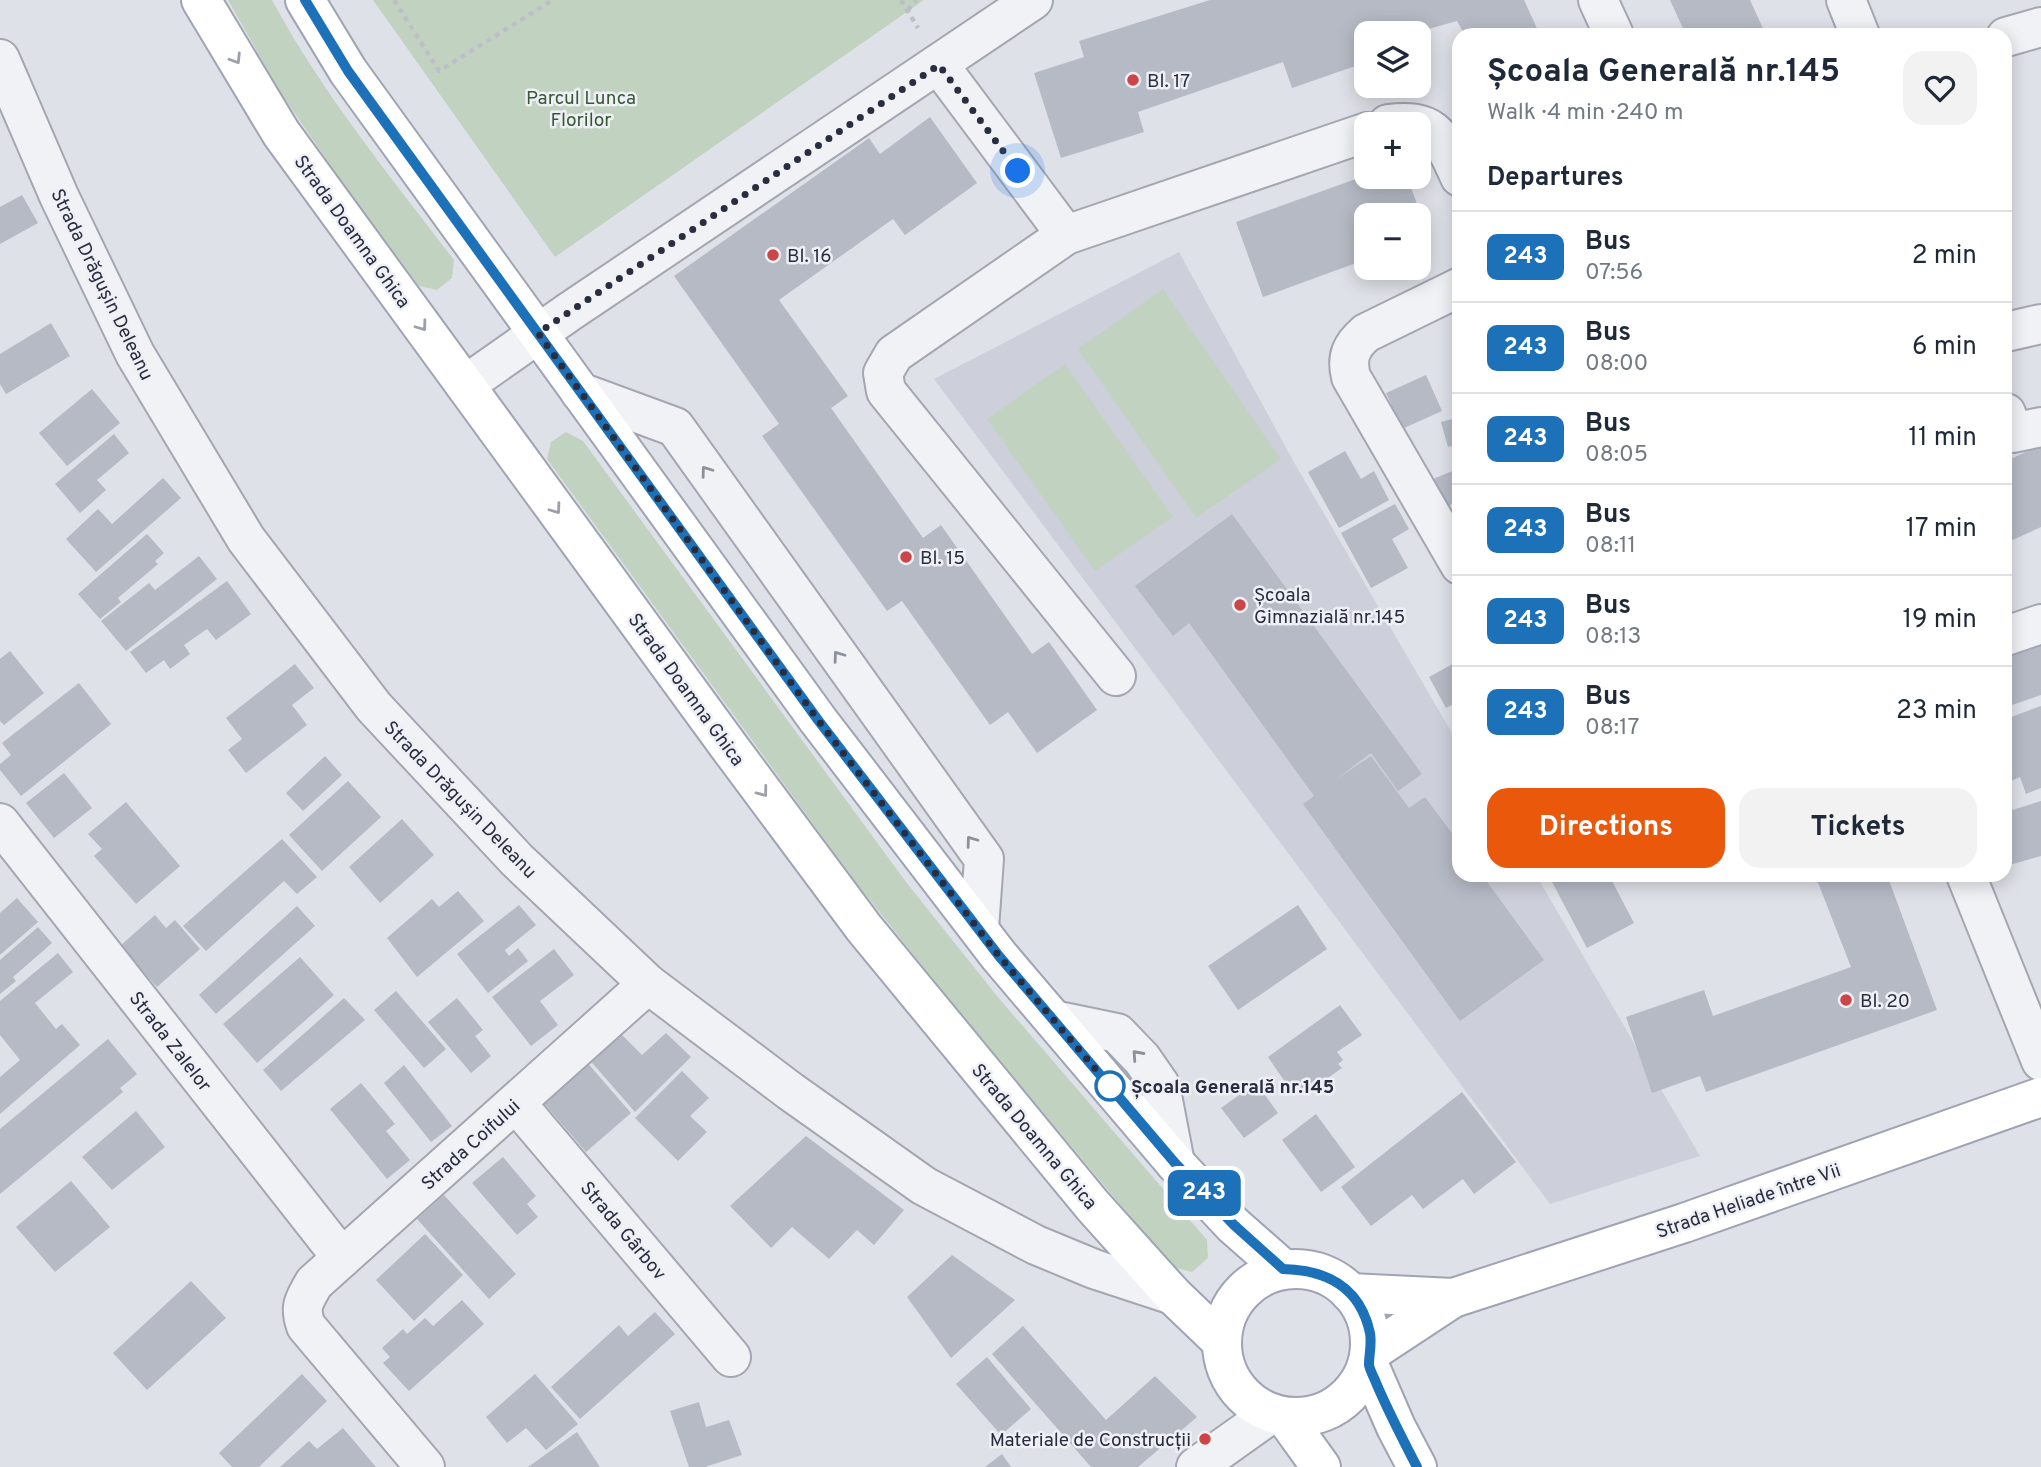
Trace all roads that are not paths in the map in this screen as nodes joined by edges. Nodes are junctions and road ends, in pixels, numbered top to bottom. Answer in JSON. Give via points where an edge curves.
{"nodes":[{"id":1,"x":201,"y":0,"type":"edge"},
{"id":2,"x":305,"y":0,"type":"edge"},
{"id":3,"x":1033,"y":0,"type":"edge"},
{"id":4,"x":1598,"y":0,"type":"edge"},
{"id":5,"x":1846,"y":0,"type":"edge"},
{"id":6,"x":2041,"y":27,"type":"edge"},
{"id":7,"x":1611,"y":28,"type":"edge"},
{"id":8,"x":1857,"y":28,"type":"edge"},
{"id":9,"x":2012,"y":35,"type":"edge"},
{"id":10,"x":0,"y":59,"type":"edge"},
{"id":11,"x":939,"y":65,"type":"junction"},
{"id":12,"x":1431,"y":131,"type":"edge"},
{"id":13,"x":1354,"y":136,"type":"edge"},
{"id":14,"x":1452,"y":160,"type":"edge"},
{"id":15,"x":1066,"y":235,"type":"junction"},
{"id":16,"x":1452,"y":291,"type":"edge"},
{"id":17,"x":2041,"y":324,"type":"edge"},
{"id":18,"x":2012,"y":331,"type":"edge"},
{"id":19,"x":538,"y":333,"type":"junction"},
{"id":20,"x":465,"y":385,"type":"junction"},
{"id":21,"x":580,"y":392,"type":"junction"},
{"id":22,"x":2041,"y":427,"type":"edge"},
{"id":23,"x":2012,"y":430,"type":"edge"},
{"id":24,"x":1452,"y":551,"type":"edge"},
{"id":25,"x":2041,"y":624,"type":"edge"},
{"id":26,"x":2012,"y":634,"type":"edge"},
{"id":27,"x":1116,"y":676,"type":"dead end"},
{"id":28,"x":0,"y":823,"type":"edge"},
{"id":29,"x":1969,"y":882,"type":"edge"},
{"id":30,"x":979,"y":929,"type":"junction"},
{"id":31,"x":648,"y":984,"type":"junction"},
{"id":32,"x":2041,"y":1061,"type":"edge"},
{"id":33,"x":2041,"y":1097,"type":"edge"},
{"id":34,"x":516,"y":1103,"type":"junction"},
{"id":35,"x":342,"y":1258,"type":"junction"},
{"id":36,"x":1283,"y":1269,"type":"junction"},
{"id":37,"x":1350,"y":1293,"type":"junction"},
{"id":38,"x":1173,"y":1295,"type":"junction"},
{"id":39,"x":1452,"y":1298,"type":"junction"},
{"id":40,"x":1222,"y":1341,"type":"junction"},
{"id":41,"x":731,"y":1357,"type":"dead end"},
{"id":42,"x":1370,"y":1359,"type":"junction"},
{"id":43,"x":1278,"y":1415,"type":"junction"},
{"id":44,"x":425,"y":1467,"type":"edge"},
{"id":45,"x":1196,"y":1467,"type":"edge"},
{"id":46,"x":1321,"y":1467,"type":"edge"},
{"id":47,"x":1417,"y":1467,"type":"edge"}],
"edges":[{"from":1,"to":20,"type":"main road","name":"Strada Doamna Ghica","one_way":true,"via":[[281,133]]},
{"from":2,"to":19,"type":"main road","via":[[348,71]]},
{"from":3,"to":11,"type":"street"},
{"from":4,"to":7,"type":"street"},
{"from":5,"to":8,"type":"street"},
{"from":6,"to":9,"type":"street"},
{"from":10,"to":31,"type":"street","name":"Strada Drăgușin Deleanu","via":[[58,196],[135,354],[246,538],[374,707],[517,860]]},
{"from":11,"to":15,"type":"street"},
{"from":11,"to":19,"type":"street"},
{"from":12,"to":14,"type":"street","via":[[1443,140]]},
{"from":13,"to":15,"type":"street"},
{"from":15,"to":27,"type":"street","via":[[894,354],[883,373],[886,391]]},
{"from":16,"to":24,"type":"street","via":[[1366,333],[1355,342],[1348,364],[1351,377]]},
{"from":17,"to":18,"type":"street"},
{"from":19,"to":20,"type":"street"},
{"from":19,"to":21,"type":"main road"},
{"from":20,"to":38,"type":"main road","name":"Strada Doamna Ghica","one_way":true,"via":[[864,928],[1093,1206]]},
{"from":21,"to":30,"type":"main road","via":[[818,720]]},
{"from":30,"to":21,"type":"street","one_way":true,"via":[[984,859],[675,427]]},
{"from":22,"to":23,"type":"street"},
{"from":25,"to":26,"type":"street"},
{"from":28,"to":35,"type":"street","name":"Strada Zalelor"},
{"from":29,"to":32,"type":"street"},
{"from":36,"to":30,"type":"main road","one_way":true,"via":[[1175,1163]]},
{"from":31,"to":34,"type":"street","name":"Strada Coifului"},
{"from":31,"to":38,"type":"street","name":"Strada Drăgușin Deleanu","via":[[924,1186],[1036,1245]]},
{"from":33,"to":39,"type":"main road","name":"Strada Heliade între Vii","via":[[1684,1223]]},
{"from":34,"to":35,"type":"street","name":"Strada Coifului"},
{"from":34,"to":41,"type":"street","name":"Strada Gârbov"},
{"from":35,"to":44,"type":"street","name":"Strada Coifului","via":[[314,1283],[304,1299],[301,1312],[306,1326]]},
{"from":36,"to":37,"type":"main road","via":[[1321,1273]]},
{"from":36,"to":40,"type":"main road","via":[[1260,1278],[1240,1294],[1227,1316]]},
{"from":37,"to":39,"type":"main road","name":"Strada Heliade între Vii"},
{"from":37,"to":42,"type":"main road","via":[[1370,1333]]},
{"from":38,"to":40,"type":"main road","name":"Strada Doamna Ghica"},
{"from":39,"to":42,"type":"main road","name":"Strada Heliade între Vii"},
{"from":40,"to":43,"type":"main road","via":[[1226,1368],[1240,1391],[1258,1407]]},
{"from":42,"to":43,"type":"main road","via":[[1357,1388],[1335,1407],[1310,1417]]},
{"from":42,"to":47,"type":"main road"},
{"from":43,"to":45,"type":"street"},
{"from":43,"to":46,"type":"main road"}]}
